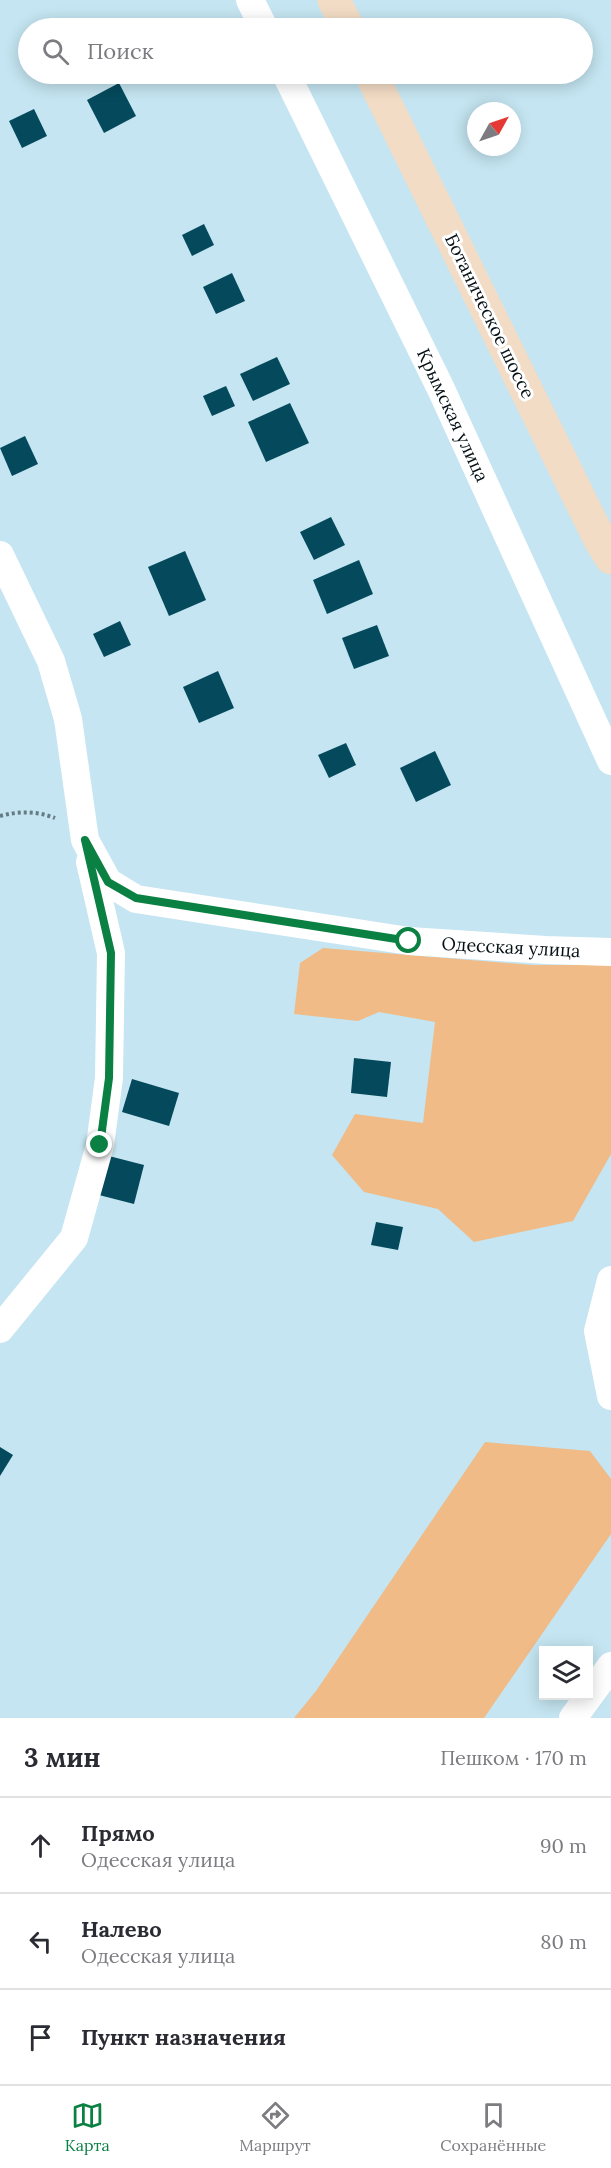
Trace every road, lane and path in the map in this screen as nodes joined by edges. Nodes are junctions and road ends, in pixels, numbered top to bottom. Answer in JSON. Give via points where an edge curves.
{"nodes":[{"id":1,"x":250,"y":0,"type":"edge"},
{"id":2,"x":334,"y":0,"type":"edge"},
{"id":3,"x":259,"y":18,"type":"edge"},
{"id":4,"x":343,"y":18,"type":"edge"},
{"id":5,"x":291,"y":84,"type":"edge"},
{"id":6,"x":376,"y":84,"type":"edge"},
{"id":7,"x":0,"y":555,"type":"edge"},
{"id":8,"x":611,"y":558,"type":"edge"},
{"id":9,"x":611,"y":761,"type":"edge"},
{"id":10,"x":0,"y":816,"type":"edge"},
{"id":11,"x":85,"y":840,"type":"junction"},
{"id":12,"x":611,"y":952,"type":"edge"},
{"id":13,"x":611,"y":1280,"type":"edge"},
{"id":14,"x":0,"y":1329,"type":"edge"},
{"id":15,"x":611,"y":1396,"type":"edge"},
{"id":16,"x":611,"y":1666,"type":"edge"},
{"id":17,"x":573,"y":1718,"type":"edge"}],
"edges":[{"from":1,"to":3,"type":"street"},
{"from":2,"to":4,"type":"street"},
{"from":5,"to":9,"type":"street","name":"Крымская улица","via":[[441,389]]},
{"from":6,"to":8,"type":"street","name":"Ботаническое шоссе"},
{"from":7,"to":11,"type":"street","name":"Одесская улица","via":[[54,670],[68,719]]},
{"from":10,"to":11,"type":"path","via":[[15,812],[44,814],[67,823]]},
{"from":11,"to":12,"type":"street","name":"Одесская улица","via":[[108,882],[136,898],[409,941]]},
{"from":11,"to":14,"type":"street","name":"Одесская улица","via":[[111,953],[109,1078],[100,1145],[74,1238]]},
{"from":13,"to":15,"type":"street","via":[[598,1331]]},
{"from":16,"to":17,"type":"street"}]}
